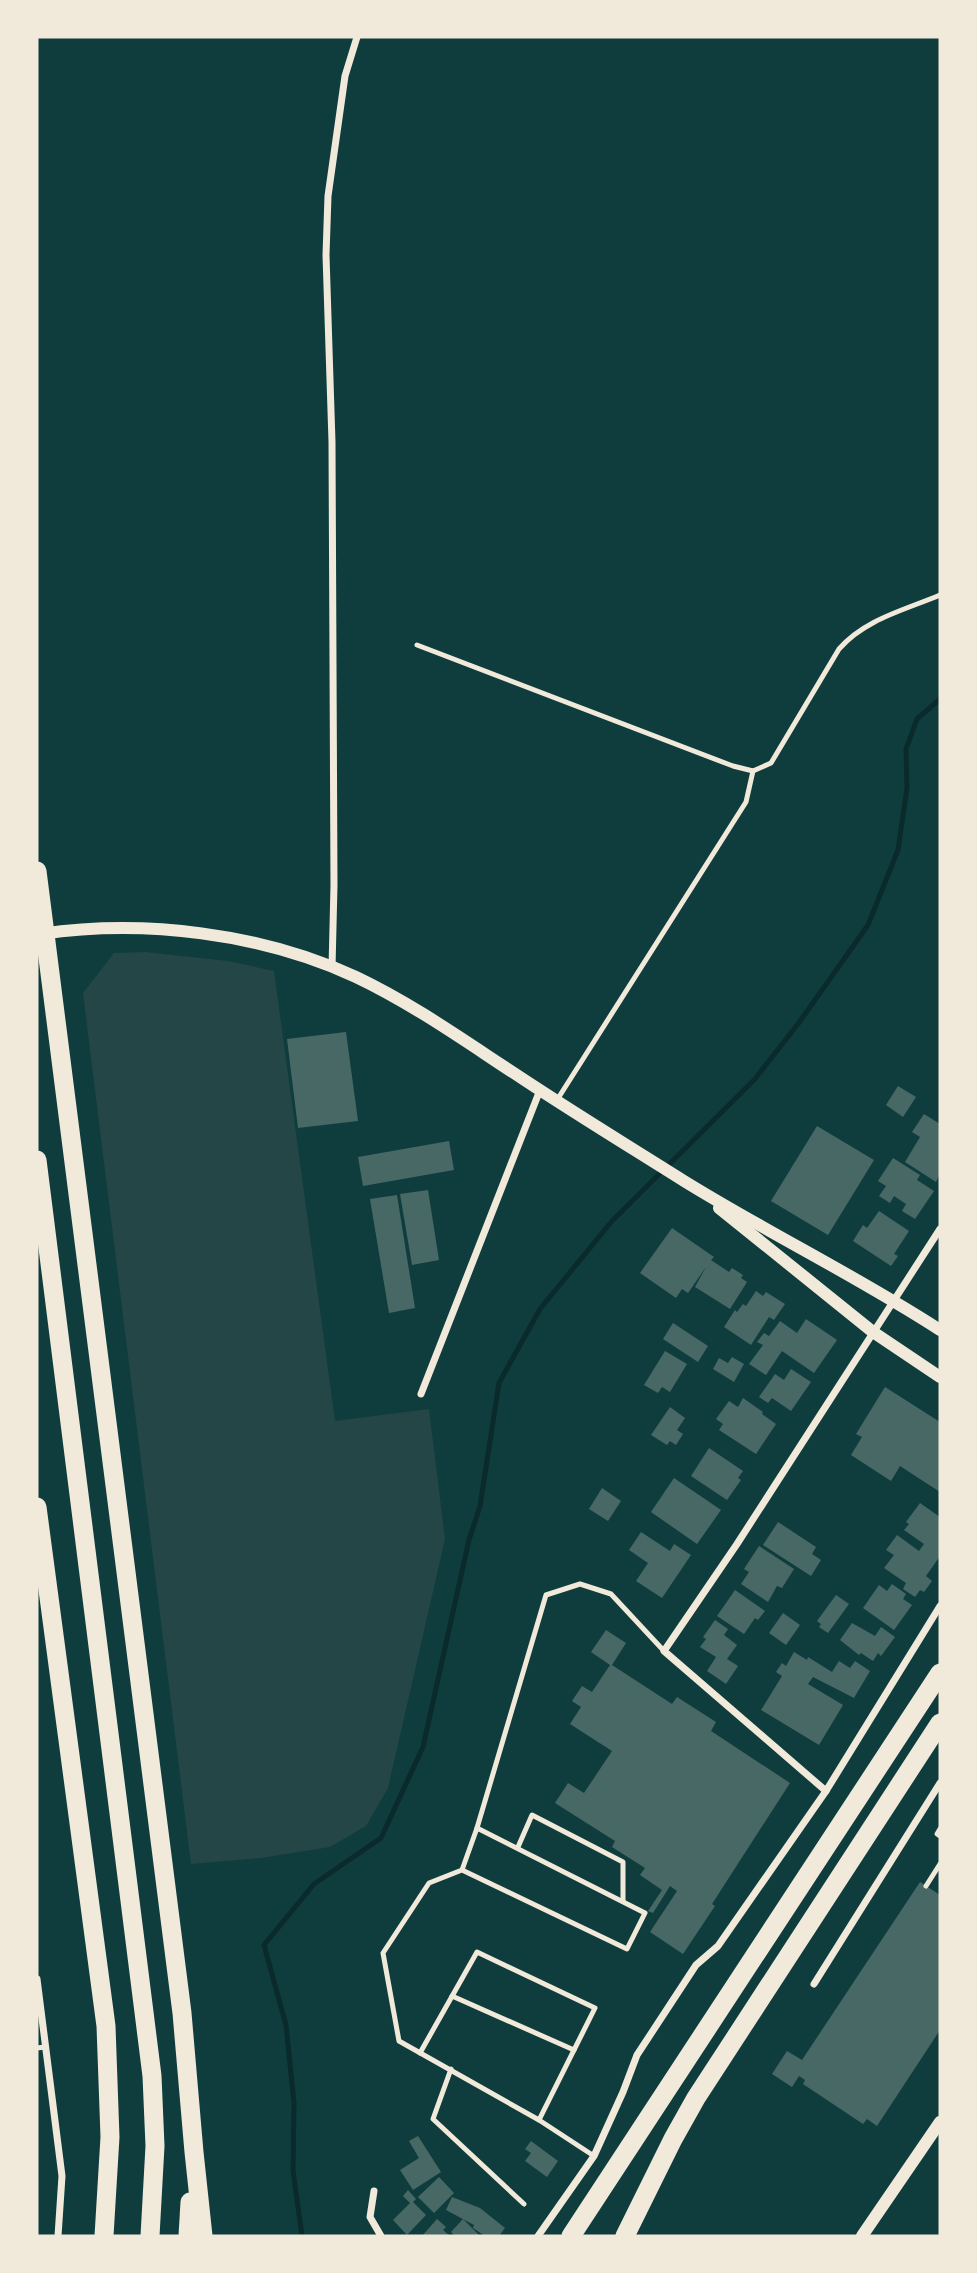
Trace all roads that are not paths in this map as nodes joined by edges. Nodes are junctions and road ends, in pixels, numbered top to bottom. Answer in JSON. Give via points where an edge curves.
{"nodes":[{"id":1,"x":357,"y":37,"type":"edge"},
{"id":2,"x":940,"y":595,"type":"edge"},
{"id":3,"x":417,"y":645,"type":"dead end"},
{"id":4,"x":753,"y":771,"type":"junction"},
{"id":5,"x":37,"y":871,"type":"edge"},
{"id":6,"x":37,"y":935,"type":"edge"},
{"id":7,"x":332,"y":968,"type":"junction"},
{"id":8,"x":540,"y":1090,"type":"junction"},
{"id":9,"x":556,"y":1100,"type":"junction"},
{"id":10,"x":37,"y":1160,"type":"edge"},
{"id":11,"x":691,"y":1185,"type":"junction"},
{"id":12,"x":940,"y":1229,"type":"edge"},
{"id":13,"x":894,"y":1300,"type":"junction"},
{"id":14,"x":940,"y":1330,"type":"edge"},
{"id":15,"x":873,"y":1332,"type":"junction"},
{"id":16,"x":940,"y":1377,"type":"edge"},
{"id":17,"x":421,"y":1394,"type":"dead end"},
{"id":18,"x":37,"y":1507,"type":"edge"},
{"id":19,"x":940,"y":1606,"type":"edge"},
{"id":20,"x":664,"y":1651,"type":"junction"},
{"id":21,"x":940,"y":1673,"type":"edge"},
{"id":22,"x":940,"y":1723,"type":"edge"},
{"id":23,"x":940,"y":1783,"type":"edge"},
{"id":24,"x":826,"y":1791,"type":"junction"},
{"id":25,"x":477,"y":1828,"type":"junction"},
{"id":26,"x":940,"y":1829,"type":"edge"},
{"id":27,"x":940,"y":1836,"type":"edge"},
{"id":28,"x":518,"y":1847,"type":"junction"},
{"id":29,"x":940,"y":1864,"type":"edge"},
{"id":30,"x":462,"y":1870,"type":"junction"},
{"id":31,"x":926,"y":1886,"type":"dead end"},
{"id":32,"x":623,"y":1901,"type":"junction"},
{"id":33,"x":37,"y":1979,"type":"edge"},
{"id":34,"x":814,"y":1984,"type":"dead end"},
{"id":35,"x":452,"y":1996,"type":"junction"},
{"id":36,"x":41,"y":2048,"type":"edge"},
{"id":37,"x":574,"y":2050,"type":"junction"},
{"id":38,"x":420,"y":2053,"type":"junction"},
{"id":39,"x":451,"y":2069,"type":"junction"},
{"id":40,"x":539,"y":2120,"type":"junction"},
{"id":41,"x":940,"y":2122,"type":"edge"},
{"id":42,"x":194,"y":2152,"type":"junction"},
{"id":43,"x":594,"y":2156,"type":"junction"},
{"id":44,"x":374,"y":2191,"type":"dead end"},
{"id":45,"x":524,"y":2204,"type":"dead end"},
{"id":46,"x":58,"y":2236,"type":"edge"},
{"id":47,"x":104,"y":2236,"type":"edge"},
{"id":48,"x":150,"y":2236,"type":"edge"},
{"id":49,"x":188,"y":2236,"type":"edge"},
{"id":50,"x":203,"y":2236,"type":"edge"},
{"id":51,"x":381,"y":2236,"type":"edge"},
{"id":52,"x":538,"y":2236,"type":"edge"},
{"id":53,"x":571,"y":2236,"type":"edge"},
{"id":54,"x":625,"y":2236,"type":"edge"},
{"id":55,"x":862,"y":2236,"type":"edge"}],
"edges":[{"from":1,"to":7,"type":"street","via":[[345,76],[328,196],[326,255],[332,456]]},
{"from":2,"to":4,"type":"lane","via":[[876,620],[848,638],[771,763]]},
{"from":3,"to":4,"type":"lane"},
{"from":4,"to":9,"type":"lane","via":[[747,802]]},
{"from":5,"to":42,"type":"highway","via":[[183,2012]]},
{"from":6,"to":7,"type":"street","via":[[105,928],[163,929],[230,938]]},
{"from":7,"to":8,"type":"street","via":[[428,1017]]},
{"from":8,"to":9,"type":"street"},
{"from":8,"to":17,"type":"street"},
{"from":9,"to":11,"type":"street"},
{"from":10,"to":48,"type":"highway","via":[[152,2076],[155,2146]]},
{"from":11,"to":13,"type":"street"},
{"from":11,"to":15,"type":"street"},
{"from":12,"to":13,"type":"street"},
{"from":13,"to":14,"type":"street"},
{"from":13,"to":15,"type":"street"},
{"from":15,"to":16,"type":"street"},
{"from":15,"to":20,"type":"street"},
{"from":18,"to":47,"type":"highway","via":[[106,2026],[110,2137]]},
{"from":19,"to":24,"type":"street"},
{"from":20,"to":24,"type":"street"},
{"from":20,"to":25,"type":"lane","via":[[611,1594],[580,1584],[546,1595]]},
{"from":21,"to":53,"type":"highway"},
{"from":22,"to":54,"type":"highway","via":[[695,2098]]},
{"from":23,"to":34,"type":"street"},
{"from":24,"to":43,"type":"street","via":[[718,1946],[696,1965],[637,2055]]},
{"from":25,"to":28,"type":"lane"},
{"from":25,"to":30,"type":"lane"},
{"from":26,"to":27,"type":"lane"},
{"from":28,"to":32,"type":"lane"},
{"from":28,"to":32,"type":"lane","via":[[532,1815],[623,1863]]},
{"from":29,"to":31,"type":"lane"},
{"from":30,"to":32,"type":"lane","via":[[627,1949],[645,1913]]},
{"from":30,"to":38,"type":"lane","via":[[429,1883],[383,1953],[399,2041]]},
{"from":33,"to":36,"type":"street"},
{"from":35,"to":37,"type":"lane"},
{"from":35,"to":37,"type":"lane","via":[[477,1952],[595,2008]]},
{"from":35,"to":38,"type":"lane"},
{"from":36,"to":46,"type":"street","via":[[62,2176]]},
{"from":37,"to":40,"type":"lane"},
{"from":38,"to":39,"type":"lane"},
{"from":39,"to":40,"type":"lane"},
{"from":39,"to":45,"type":"lane","via":[[433,2119]]},
{"from":40,"to":43,"type":"lane"},
{"from":41,"to":55,"type":"street"},
{"from":42,"to":49,"type":"highway"},
{"from":42,"to":50,"type":"highway"},
{"from":43,"to":52,"type":"street"},
{"from":44,"to":51,"type":"street","via":[[370,2217]]}]}
